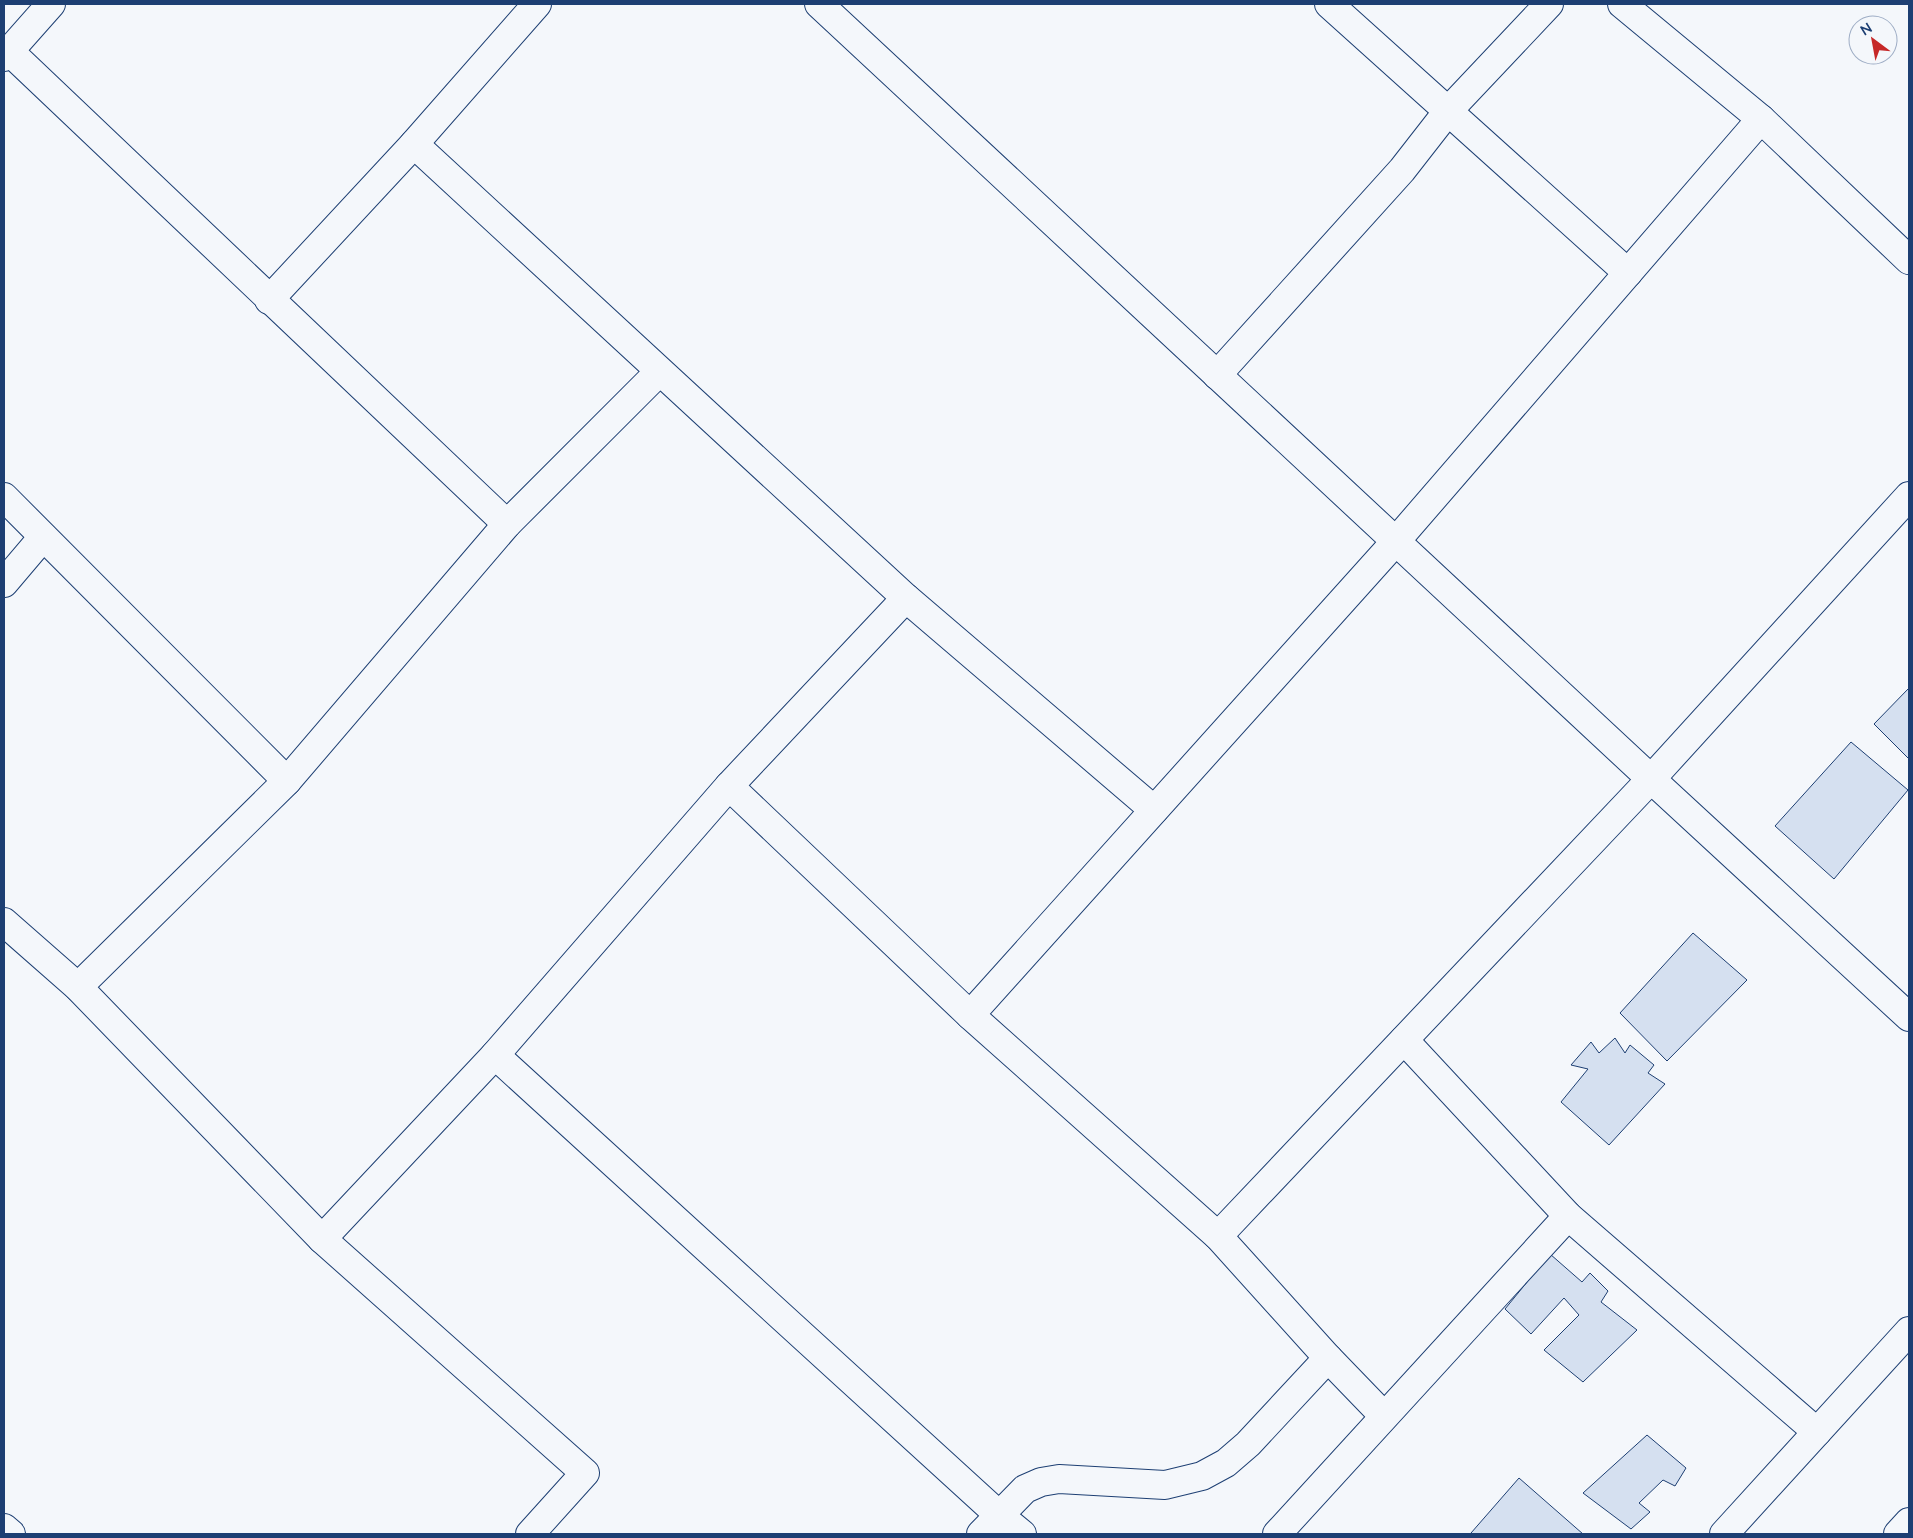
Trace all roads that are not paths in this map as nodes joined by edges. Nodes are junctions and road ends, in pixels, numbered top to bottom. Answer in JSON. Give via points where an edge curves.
{"nodes":[{"id":1,"x":51,"y":4,"type":"edge"},
{"id":2,"x":537,"y":4,"type":"edge"},
{"id":3,"x":819,"y":4,"type":"edge"},
{"id":4,"x":1329,"y":4,"type":"edge"},
{"id":5,"x":1549,"y":4,"type":"edge"},
{"id":6,"x":1622,"y":4,"type":"edge"},
{"id":7,"x":6,"y":54,"type":"edge"},
{"id":8,"x":1448,"y":111,"type":"junction"},
{"id":9,"x":1761,"y":119,"type":"junction"},
{"id":10,"x":414,"y":144,"type":"junction"},
{"id":11,"x":1909,"y":260,"type":"edge"},
{"id":12,"x":1628,"y":273,"type":"junction"},
{"id":13,"x":269,"y":300,"type":"junction"},
{"id":14,"x":659,"y":372,"type":"junction"},
{"id":15,"x":1217,"y":375,"type":"junction"},
{"id":16,"x":4,"y":497,"type":"edge"},
{"id":17,"x":1909,"y":498,"type":"edge"},
{"id":18,"x":507,"y":524,"type":"junction"},
{"id":19,"x":43,"y":537,"type":"junction"},
{"id":20,"x":1396,"y":541,"type":"junction"},
{"id":21,"x":4,"y":583,"type":"edge"},
{"id":22,"x":906,"y":598,"type":"junction"},
{"id":23,"x":1651,"y":779,"type":"junction"},
{"id":24,"x":287,"y":781,"type":"junction"},
{"id":25,"x":729,"y":786,"type":"junction"},
{"id":26,"x":1154,"y":810,"type":"junction"},
{"id":27,"x":4,"y":922,"type":"edge"},
{"id":28,"x":78,"y":987,"type":"junction"},
{"id":29,"x":970,"y":1015,"type":"junction"},
{"id":30,"x":1909,"y":1017,"type":"edge"},
{"id":31,"x":1404,"y":1040,"type":"junction"},
{"id":32,"x":495,"y":1055,"type":"junction"},
{"id":33,"x":1568,"y":1216,"type":"junction"},
{"id":34,"x":1218,"y":1236,"type":"junction"},
{"id":35,"x":322,"y":1239,"type":"junction"},
{"id":36,"x":1909,"y":1331,"type":"edge"},
{"id":37,"x":1328,"y":1358,"type":"junction"},
{"id":38,"x":1384,"y":1416,"type":"junction"},
{"id":39,"x":1817,"y":1432,"type":"junction"},
{"id":40,"x":1909,"y":1522,"type":"edge"},
{"id":41,"x":990,"y":1525,"type":"edge"},
{"id":42,"x":4,"y":1528,"type":"edge"},
{"id":43,"x":11,"y":1534,"type":"edge"},
{"id":44,"x":530,"y":1534,"type":"edge"},
{"id":45,"x":1022,"y":1534,"type":"edge"},
{"id":46,"x":1277,"y":1534,"type":"edge"},
{"id":47,"x":1724,"y":1534,"type":"edge"},
{"id":48,"x":1898,"y":1534,"type":"edge"}],
"edges":[{"from":1,"to":7,"type":"street"},
{"from":2,"to":10,"type":"street"},
{"from":3,"to":15,"type":"street"},
{"from":4,"to":8,"type":"street"},
{"from":5,"to":8,"type":"street"},
{"from":6,"to":9,"type":"street"},
{"from":7,"to":13,"type":"street"},
{"from":8,"to":12,"type":"street"},
{"from":8,"to":15,"type":"street","via":[[1402,170]]},
{"from":9,"to":11,"type":"street"},
{"from":9,"to":12,"type":"street"},
{"from":10,"to":13,"type":"street"},
{"from":10,"to":14,"type":"street"},
{"from":12,"to":20,"type":"street"},
{"from":13,"to":18,"type":"street"},
{"from":14,"to":18,"type":"street"},
{"from":14,"to":22,"type":"street"},
{"from":15,"to":20,"type":"street"},
{"from":16,"to":19,"type":"street"},
{"from":17,"to":23,"type":"street"},
{"from":18,"to":24,"type":"street"},
{"from":19,"to":21,"type":"street"},
{"from":19,"to":24,"type":"street"},
{"from":20,"to":23,"type":"street"},
{"from":20,"to":26,"type":"street"},
{"from":22,"to":25,"type":"street"},
{"from":22,"to":26,"type":"street"},
{"from":23,"to":30,"type":"street"},
{"from":23,"to":31,"type":"street"},
{"from":24,"to":28,"type":"street"},
{"from":25,"to":29,"type":"street"},
{"from":25,"to":32,"type":"street"},
{"from":26,"to":29,"type":"street"},
{"from":27,"to":28,"type":"street"},
{"from":28,"to":35,"type":"street"},
{"from":29,"to":34,"type":"street"},
{"from":31,"to":33,"type":"street"},
{"from":31,"to":34,"type":"street"},
{"from":32,"to":35,"type":"street"},
{"from":32,"to":41,"type":"street"},
{"from":33,"to":38,"type":"street"},
{"from":33,"to":39,"type":"street"},
{"from":34,"to":37,"type":"street"},
{"from":35,"to":44,"type":"street","via":[[585,1473]]},
{"from":36,"to":39,"type":"street"},
{"from":37,"to":38,"type":"street"},
{"from":37,"to":41,"type":"street","via":[[1248,1444],[1226,1463],[1202,1476],[1165,1485],[1059,1479],[1041,1482],[1025,1489]]},
{"from":38,"to":46,"type":"street"},
{"from":39,"to":47,"type":"street"},
{"from":40,"to":48,"type":"street"},
{"from":41,"to":45,"type":"street"},
{"from":42,"to":43,"type":"street"}]}
